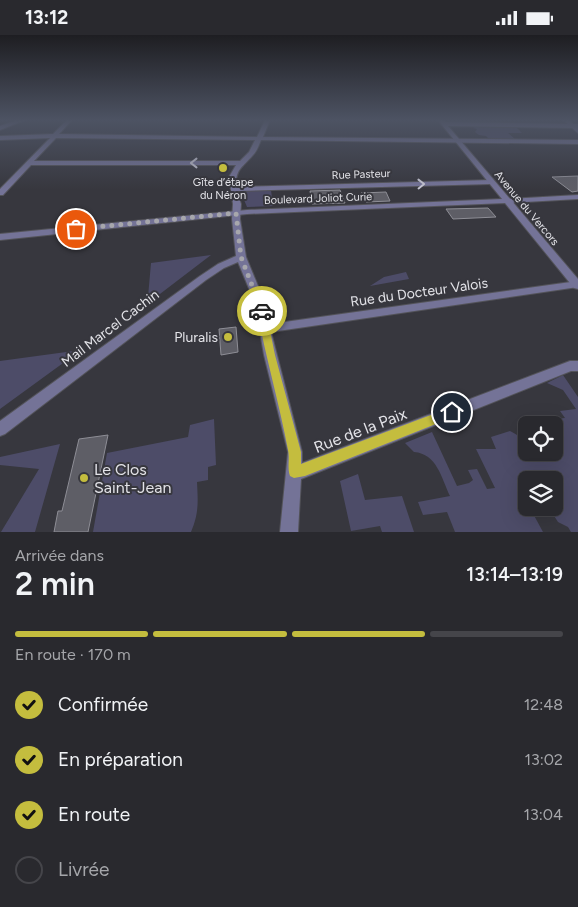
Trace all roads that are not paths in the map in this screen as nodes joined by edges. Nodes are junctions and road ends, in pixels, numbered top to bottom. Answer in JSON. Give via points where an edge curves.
{"nodes":[{"id":1,"x":48,"y":143,"type":"edge"},
{"id":2,"x":258,"y":143,"type":"edge"},
{"id":3,"x":459,"y":143,"type":"edge"},
{"id":4,"x":30,"y":163,"type":"junction"},
{"id":5,"x":242,"y":163,"type":"junction"},
{"id":6,"x":491,"y":182,"type":"junction"},
{"id":7,"x":233,"y":189,"type":"junction"},
{"id":8,"x":0,"y":193,"type":"edge"},
{"id":9,"x":578,"y":197,"type":"edge"},
{"id":10,"x":506,"y":201,"type":"junction"},
{"id":11,"x":236,"y":213,"type":"junction"},
{"id":12,"x":0,"y":237,"type":"edge"},
{"id":13,"x":241,"y":257,"type":"junction"},
{"id":14,"x":577,"y":285,"type":"edge"},
{"id":15,"x":265,"y":329,"type":"junction"},
{"id":16,"x":578,"y":366,"type":"edge"},
{"id":17,"x":0,"y":429,"type":"edge"},
{"id":18,"x":294,"y":472,"type":"junction"},
{"id":19,"x":289,"y":532,"type":"edge"}],
"edges":[{"from":1,"to":4,"type":"street"},
{"from":2,"to":5,"type":"street"},
{"from":3,"to":6,"type":"street","name":"Avenue du Vercors"},
{"from":5,"to":4,"type":"street","one_way":true},
{"from":4,"to":8,"type":"street"},
{"from":5,"to":7,"type":"street","via":[[233,173]]},
{"from":7,"to":6,"type":"street","name":"Rue Pasteur","one_way":true},
{"from":6,"to":10,"type":"street","name":"Avenue du Vercors"},
{"from":7,"to":11,"type":"street"},
{"from":9,"to":10,"type":"street","name":"Boulevard Joliot Curie"},
{"from":10,"to":11,"type":"street","name":"Boulevard Joliot Curie"},
{"from":10,"to":14,"type":"street","name":"Avenue du Vercors"},
{"from":11,"to":12,"type":"street","name":"Boulevard Joliot Curie"},
{"from":11,"to":13,"type":"street"},
{"from":13,"to":15,"type":"street","via":[[260,303]]},
{"from":13,"to":17,"type":"street","name":"Mail Marcel Cachin","via":[[202,278]]},
{"from":14,"to":15,"type":"street","name":"Rue du Docteur Valois"},
{"from":15,"to":18,"type":"street","via":[[295,452]]},
{"from":16,"to":18,"type":"street","name":"Rue de la Paix","via":[[570,366]]},
{"from":18,"to":19,"type":"street"}]}
